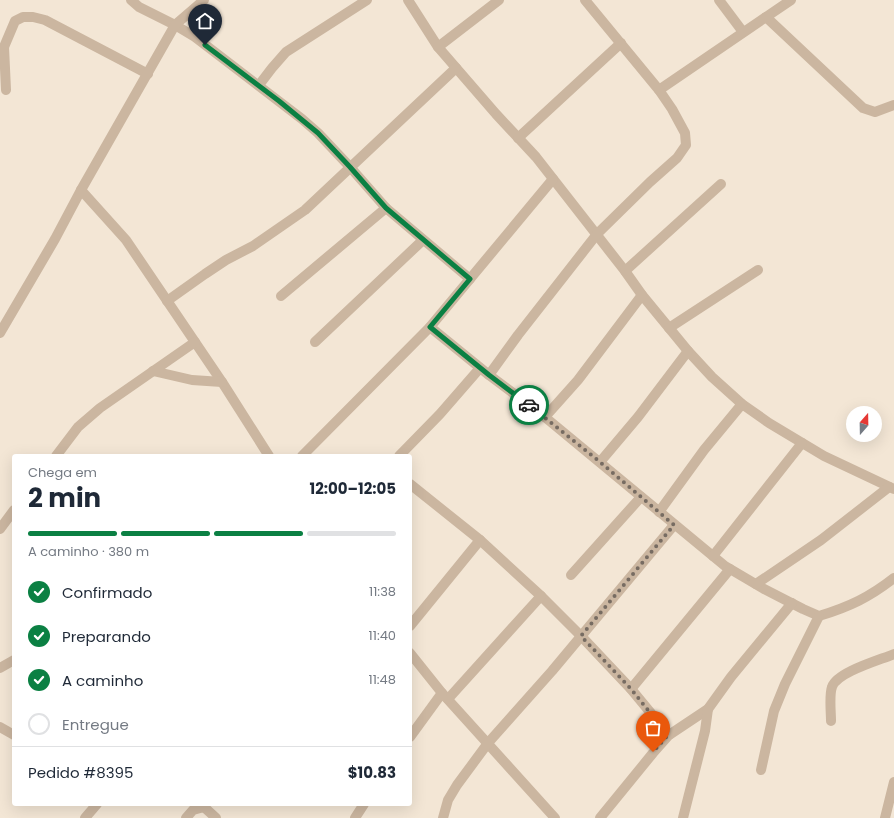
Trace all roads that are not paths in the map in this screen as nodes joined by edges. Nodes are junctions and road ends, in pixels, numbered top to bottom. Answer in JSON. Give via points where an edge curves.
{"nodes":[{"id":1,"x":131,"y":0,"type":"edge"},
{"id":2,"x":204,"y":0,"type":"edge"},
{"id":3,"x":367,"y":0,"type":"edge"},
{"id":4,"x":408,"y":0,"type":"edge"},
{"id":5,"x":499,"y":0,"type":"edge"},
{"id":6,"x":585,"y":0,"type":"edge"},
{"id":7,"x":719,"y":0,"type":"edge"},
{"id":8,"x":791,"y":0,"type":"edge"},
{"id":9,"x":766,"y":17,"type":"junction"},
{"id":10,"x":175,"y":25,"type":"junction"},
{"id":11,"x":743,"y":32,"type":"junction"},
{"id":12,"x":621,"y":43,"type":"junction"},
{"id":13,"x":438,"y":46,"type":"junction"},
{"id":14,"x":456,"y":68,"type":"junction"},
{"id":15,"x":148,"y":74,"type":"junction"},
{"id":16,"x":259,"y":85,"type":"junction"},
{"id":17,"x":6,"y":90,"type":"dead end"},
{"id":18,"x":659,"y":90,"type":"junction"},
{"id":19,"x":894,"y":105,"type":"edge"},
{"id":20,"x":518,"y":138,"type":"junction"},
{"id":21,"x":350,"y":167,"type":"junction"},
{"id":22,"x":553,"y":179,"type":"junction"},
{"id":23,"x":721,"y":184,"type":"dead end"},
{"id":24,"x":81,"y":190,"type":"junction"},
{"id":25,"x":386,"y":208,"type":"junction"},
{"id":26,"x":597,"y":234,"type":"junction"},
{"id":27,"x":423,"y":240,"type":"junction"},
{"id":28,"x":758,"y":270,"type":"dead end"},
{"id":29,"x":625,"y":271,"type":"junction"},
{"id":30,"x":470,"y":279,"type":"junction"},
{"id":31,"x":642,"y":295,"type":"junction"},
{"id":32,"x":281,"y":296,"type":"dead end"},
{"id":33,"x":167,"y":301,"type":"junction"},
{"id":34,"x":430,"y":327,"type":"junction"},
{"id":35,"x":669,"y":328,"type":"junction"},
{"id":36,"x":0,"y":333,"type":"edge"},
{"id":37,"x":195,"y":342,"type":"junction"},
{"id":38,"x":316,"y":342,"type":"dead end"},
{"id":39,"x":688,"y":351,"type":"junction"},
{"id":40,"x":480,"y":368,"type":"junction"},
{"id":41,"x":153,"y":371,"type":"junction"},
{"id":42,"x":489,"y":375,"type":"junction"},
{"id":43,"x":222,"y":382,"type":"junction"},
{"id":44,"x":742,"y":404,"type":"junction"},
{"id":45,"x":545,"y":418,"type":"junction"},
{"id":46,"x":802,"y":443,"type":"junction"},
{"id":47,"x":58,"y":454,"type":"edge"},
{"id":48,"x":268,"y":454,"type":"edge"},
{"id":49,"x":304,"y":454,"type":"edge"},
{"id":50,"x":401,"y":454,"type":"edge"},
{"id":51,"x":600,"y":462,"type":"junction"},
{"id":52,"x":412,"y":486,"type":"edge"},
{"id":53,"x":892,"y":488,"type":"edge"},
{"id":54,"x":641,"y":497,"type":"junction"},
{"id":55,"x":12,"y":512,"type":"edge"},
{"id":56,"x":659,"y":512,"type":"junction"},
{"id":57,"x":2,"y":523,"type":"edge"},
{"id":58,"x":674,"y":525,"type":"junction"},
{"id":59,"x":480,"y":540,"type":"junction"},
{"id":60,"x":713,"y":556,"type":"junction"},
{"id":61,"x":730,"y":569,"type":"junction"},
{"id":62,"x":571,"y":575,"type":"dead end"},
{"id":63,"x":894,"y":578,"type":"edge"},
{"id":64,"x":756,"y":584,"type":"junction"},
{"id":65,"x":541,"y":596,"type":"junction"},
{"id":66,"x":792,"y":604,"type":"junction"},
{"id":67,"x":820,"y":616,"type":"junction"},
{"id":68,"x":412,"y":624,"type":"edge"},
{"id":69,"x":581,"y":636,"type":"junction"},
{"id":70,"x":894,"y":654,"type":"edge"},
{"id":71,"x":412,"y":655,"type":"edge"},
{"id":72,"x":12,"y":661,"type":"edge"},
{"id":73,"x":0,"y":668,"type":"edge"},
{"id":74,"x":631,"y":689,"type":"junction"},
{"id":75,"x":445,"y":696,"type":"junction"},
{"id":76,"x":708,"y":709,"type":"junction"},
{"id":77,"x":831,"y":721,"type":"dead end"},
{"id":78,"x":0,"y":727,"type":"edge"},
{"id":79,"x":12,"y":734,"type":"edge"},
{"id":80,"x":668,"y":735,"type":"junction"},
{"id":81,"x":412,"y":736,"type":"edge"},
{"id":82,"x":488,"y":743,"type":"junction"},
{"id":83,"x":761,"y":770,"type":"dead end"},
{"id":84,"x":894,"y":782,"type":"edge"},
{"id":85,"x":95,"y":806,"type":"edge"},
{"id":86,"x":363,"y":806,"type":"edge"},
{"id":87,"x":85,"y":818,"type":"edge"},
{"id":88,"x":186,"y":818,"type":"edge"},
{"id":89,"x":216,"y":818,"type":"edge"},
{"id":90,"x":355,"y":818,"type":"edge"},
{"id":91,"x":443,"y":818,"type":"edge"},
{"id":92,"x":555,"y":818,"type":"edge"},
{"id":93,"x":600,"y":818,"type":"edge"},
{"id":94,"x":683,"y":818,"type":"edge"},
{"id":95,"x":885,"y":818,"type":"edge"}],
"edges":[{"from":1,"to":10,"type":"street","via":[[139,7]]},
{"from":2,"to":10,"type":"street"},
{"from":3,"to":16,"type":"street","via":[[286,52]]},
{"from":4,"to":13,"type":"street"},
{"from":5,"to":13,"type":"street"},
{"from":6,"to":12,"type":"street"},
{"from":7,"to":11,"type":"street"},
{"from":8,"to":9,"type":"street"},
{"from":9,"to":11,"type":"street"},
{"from":9,"to":19,"type":"street","via":[[863,108],[875,112]]},
{"from":10,"to":15,"type":"street"},
{"from":10,"to":16,"type":"street"},
{"from":11,"to":18,"type":"street"},
{"from":12,"to":18,"type":"street"},
{"from":12,"to":20,"type":"street"},
{"from":13,"to":14,"type":"street"},
{"from":14,"to":20,"type":"street"},
{"from":14,"to":21,"type":"street"},
{"from":15,"to":17,"type":"street","via":[[45,20],[33,16],[23,17],[15,21],[4,47]]},
{"from":15,"to":24,"type":"street"},
{"from":16,"to":21,"type":"street","via":[[318,133]]},
{"from":18,"to":26,"type":"street","via":[[686,133],[686,145],[677,158]]},
{"from":20,"to":22,"type":"street"},
{"from":21,"to":25,"type":"street"},
{"from":21,"to":33,"type":"street","via":[[305,210]]},
{"from":22,"to":26,"type":"street"},
{"from":22,"to":30,"type":"street"},
{"from":23,"to":29,"type":"street"},
{"from":24,"to":33,"type":"street","via":[[126,240]]},
{"from":24,"to":36,"type":"street"},
{"from":25,"to":27,"type":"street"},
{"from":25,"to":32,"type":"street"},
{"from":26,"to":29,"type":"street"},
{"from":26,"to":42,"type":"street"},
{"from":27,"to":30,"type":"street"},
{"from":27,"to":38,"type":"street"},
{"from":28,"to":35,"type":"street"},
{"from":29,"to":31,"type":"street"},
{"from":30,"to":34,"type":"street"},
{"from":31,"to":35,"type":"street"},
{"from":31,"to":45,"type":"street","via":[[578,380]]},
{"from":33,"to":37,"type":"street"},
{"from":34,"to":40,"type":"street"},
{"from":34,"to":49,"type":"street"},
{"from":35,"to":39,"type":"street"},
{"from":37,"to":41,"type":"street"},
{"from":37,"to":43,"type":"street"},
{"from":39,"to":44,"type":"street"},
{"from":39,"to":51,"type":"street"},
{"from":40,"to":42,"type":"street"},
{"from":40,"to":50,"type":"street"},
{"from":41,"to":43,"type":"street","via":[[192,380]]},
{"from":41,"to":47,"type":"street","via":[[100,408],[78,427]]},
{"from":42,"to":45,"type":"street"},
{"from":43,"to":48,"type":"street"},
{"from":44,"to":46,"type":"street"},
{"from":44,"to":56,"type":"street","via":[[704,450]]},
{"from":45,"to":51,"type":"street"},
{"from":46,"to":53,"type":"street"},
{"from":46,"to":60,"type":"street"},
{"from":51,"to":54,"type":"street"},
{"from":52,"to":59,"type":"street"},
{"from":53,"to":64,"type":"street"},
{"from":54,"to":56,"type":"street"},
{"from":54,"to":62,"type":"street"},
{"from":55,"to":57,"type":"street"},
{"from":56,"to":58,"type":"street"},
{"from":58,"to":60,"type":"street"},
{"from":58,"to":69,"type":"street"},
{"from":59,"to":65,"type":"street"},
{"from":59,"to":68,"type":"street"},
{"from":60,"to":61,"type":"street"},
{"from":61,"to":64,"type":"street"},
{"from":61,"to":74,"type":"street"},
{"from":63,"to":67,"type":"street","via":[[858,602]]},
{"from":64,"to":66,"type":"street"},
{"from":65,"to":69,"type":"street"},
{"from":65,"to":75,"type":"street"},
{"from":66,"to":67,"type":"street"},
{"from":66,"to":76,"type":"street","via":[[731,677]]},
{"from":67,"to":83,"type":"street","via":[[774,711]]},
{"from":69,"to":74,"type":"street"},
{"from":69,"to":82,"type":"street"},
{"from":70,"to":77,"type":"street","via":[[853,670],[835,681],[831,687]]},
{"from":71,"to":75,"type":"street"},
{"from":72,"to":73,"type":"street"},
{"from":74,"to":80,"type":"street"},
{"from":75,"to":81,"type":"street"},
{"from":75,"to":82,"type":"street"},
{"from":76,"to":80,"type":"street"},
{"from":76,"to":94,"type":"street"},
{"from":78,"to":79,"type":"street"},
{"from":80,"to":93,"type":"street"},
{"from":82,"to":91,"type":"street","via":[[448,800]]},
{"from":82,"to":92,"type":"street"},
{"from":84,"to":95,"type":"street"},
{"from":85,"to":87,"type":"street"},
{"from":86,"to":90,"type":"street"},
{"from":88,"to":89,"type":"street","via":[[193,810],[204,807]]}]}
